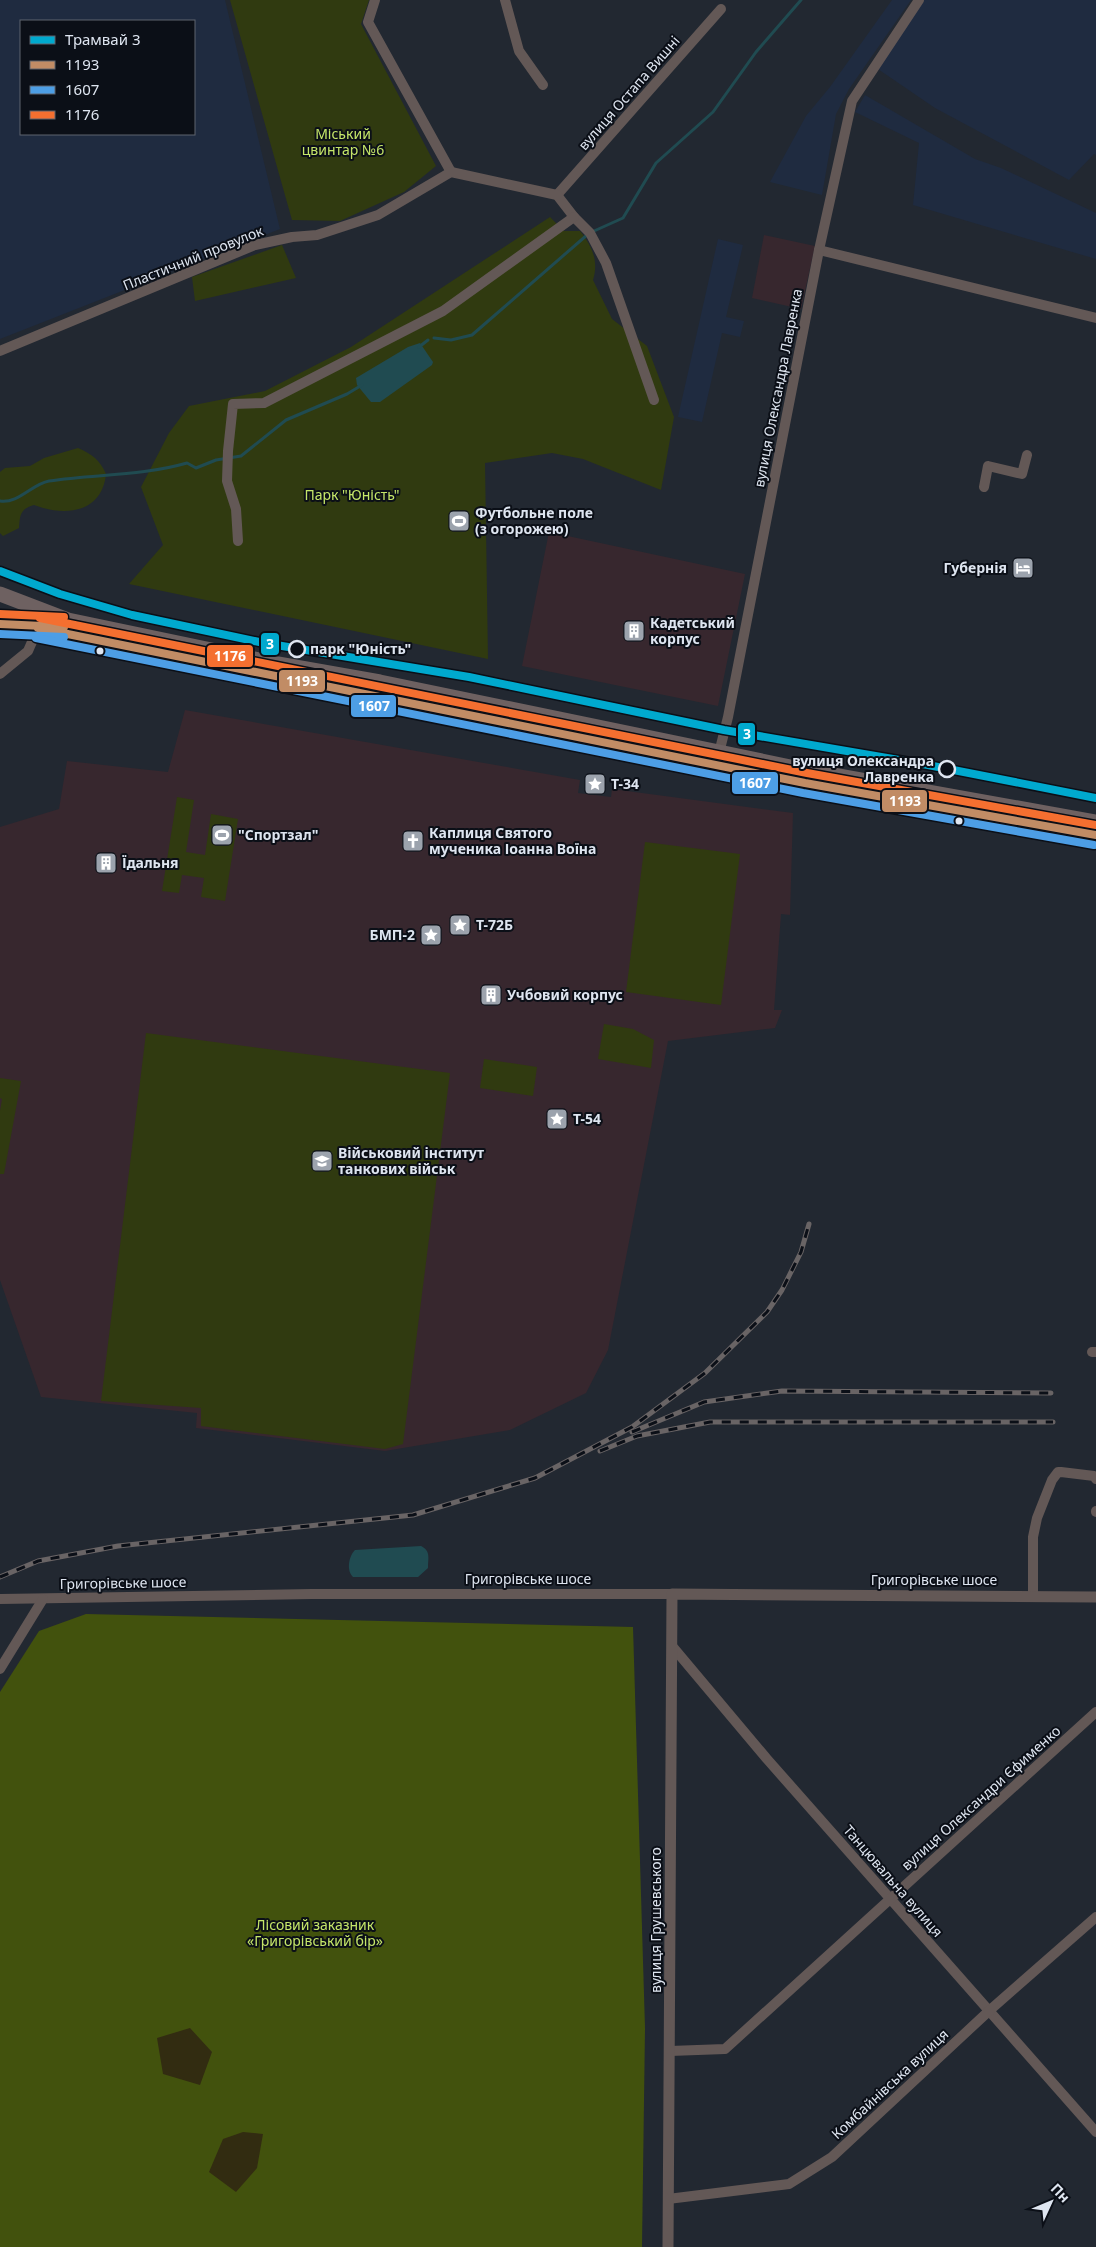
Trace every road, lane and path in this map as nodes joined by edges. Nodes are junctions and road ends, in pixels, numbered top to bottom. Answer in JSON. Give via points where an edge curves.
{"nodes":[{"id":1,"x":375,"y":0,"type":"edge"},
{"id":2,"x":505,"y":0,"type":"edge"},
{"id":3,"x":920,"y":0,"type":"edge"},
{"id":4,"x":721,"y":9,"type":"dead end"},
{"id":5,"x":543,"y":85,"type":"dead end"},
{"id":6,"x":451,"y":172,"type":"junction"},
{"id":7,"x":557,"y":195,"type":"junction"},
{"id":8,"x":574,"y":217,"type":"junction"},
{"id":9,"x":819,"y":250,"type":"junction"},
{"id":10,"x":1096,"y":318,"type":"edge"},
{"id":11,"x":0,"y":351,"type":"edge"},
{"id":12,"x":654,"y":400,"type":"dead end"},
{"id":13,"x":1027,"y":455,"type":"dead end"},
{"id":14,"x":984,"y":487,"type":"dead end"},
{"id":15,"x":238,"y":541,"type":"dead end"},
{"id":16,"x":0,"y":594,"type":"edge"},
{"id":17,"x":0,"y":624,"type":"edge"},
{"id":18,"x":38,"y":628,"type":"junction"},
{"id":19,"x":109,"y":629,"type":"junction"},
{"id":20,"x":0,"y":674,"type":"edge"},
{"id":21,"x":718,"y":758,"type":"junction"},
{"id":22,"x":1096,"y":822,"type":"edge"},
{"id":23,"x":1096,"y":835,"type":"edge"},
{"id":24,"x":1096,"y":1479,"type":"edge"},
{"id":25,"x":672,"y":1594,"type":"junction"},
{"id":26,"x":1033,"y":1596,"type":"junction"},
{"id":27,"x":1096,"y":1597,"type":"edge"},
{"id":28,"x":0,"y":1599,"type":"edge"},
{"id":29,"x":43,"y":1599,"type":"junction"},
{"id":30,"x":672,"y":1646,"type":"junction"},
{"id":31,"x":0,"y":1669,"type":"edge"},
{"id":32,"x":1096,"y":1712,"type":"edge"},
{"id":33,"x":890,"y":1900,"type":"junction"},
{"id":34,"x":1096,"y":1917,"type":"edge"},
{"id":35,"x":990,"y":2010,"type":"junction"},
{"id":36,"x":670,"y":2051,"type":"junction"},
{"id":37,"x":1096,"y":2132,"type":"edge"},
{"id":38,"x":668,"y":2199,"type":"junction"},
{"id":39,"x":668,"y":2247,"type":"edge"}],
"edges":[{"from":1,"to":6,"type":"street","via":[[368,22]]},
{"from":2,"to":5,"type":"street","via":[[519,50]]},
{"from":3,"to":9,"type":"street","name":"вулиця Олександра Лавренка","via":[[852,101]]},
{"from":4,"to":7,"type":"street","name":"вулиця Остапа Вишні"},
{"from":6,"to":7,"type":"street"},
{"from":6,"to":11,"type":"street","name":"Пластичний провулок","via":[[378,215],[317,236],[292,237],[255,245]]},
{"from":7,"to":8,"type":"street"},
{"from":8,"to":12,"type":"street","via":[[590,233],[606,263]]},
{"from":8,"to":15,"type":"street","via":[[443,312],[264,403],[233,404],[227,481],[236,509]]},
{"from":9,"to":10,"type":"street"},
{"from":9,"to":21,"type":"street","name":"вулиця Олександра Лавренка"},
{"from":13,"to":14,"type":"street","via":[[1022,474],[988,466]]},
{"from":16,"to":19,"type":"main road","via":[[57,617]]},
{"from":17,"to":18,"type":"main road"},
{"from":18,"to":19,"type":"main road"},
{"from":18,"to":20,"type":"street","via":[[28,651]]},
{"from":18,"to":21,"type":"main road","via":[[278,678]]},
{"from":19,"to":21,"type":"main road"},
{"from":21,"to":22,"type":"main road","via":[[805,770]]},
{"from":21,"to":23,"type":"main road","via":[[805,783]]},
{"from":24,"to":26,"type":"street","via":[[1094,1476],[1058,1472],[1052,1480],[1033,1537]]},
{"from":25,"to":26,"type":"street","name":"Григорівське шосе"},
{"from":25,"to":29,"type":"street","name":"Григорівське шосе","via":[[322,1594]]},
{"from":25,"to":30,"type":"street","name":"вулиця Грушевського"},
{"from":26,"to":27,"type":"street","name":"Григорівське шосе"},
{"from":28,"to":29,"type":"street"},
{"from":29,"to":31,"type":"street","name":"Григорівське шосе"},
{"from":30,"to":33,"type":"street","name":"Танцювальна вулиця"},
{"from":30,"to":36,"type":"street","name":"вулиця Грушевського"},
{"from":32,"to":33,"type":"street","name":"вулиця Олександри Єфименко"},
{"from":33,"to":35,"type":"street","name":"Танцювальна вулиця"},
{"from":33,"to":36,"type":"street","name":"вулиця Олександри Єфименко","via":[[726,2048]]},
{"from":34,"to":35,"type":"street","name":"Комбайнівська вулиця"},
{"from":35,"to":37,"type":"street","name":"Танцювальна вулиця"},
{"from":35,"to":38,"type":"street","name":"Комбайнівська вулиця","via":[[832,2157],[789,2184]]},
{"from":36,"to":38,"type":"street","name":"вулиця Грушевського"},
{"from":38,"to":39,"type":"street","name":"вулиця Грушевського"}]}
